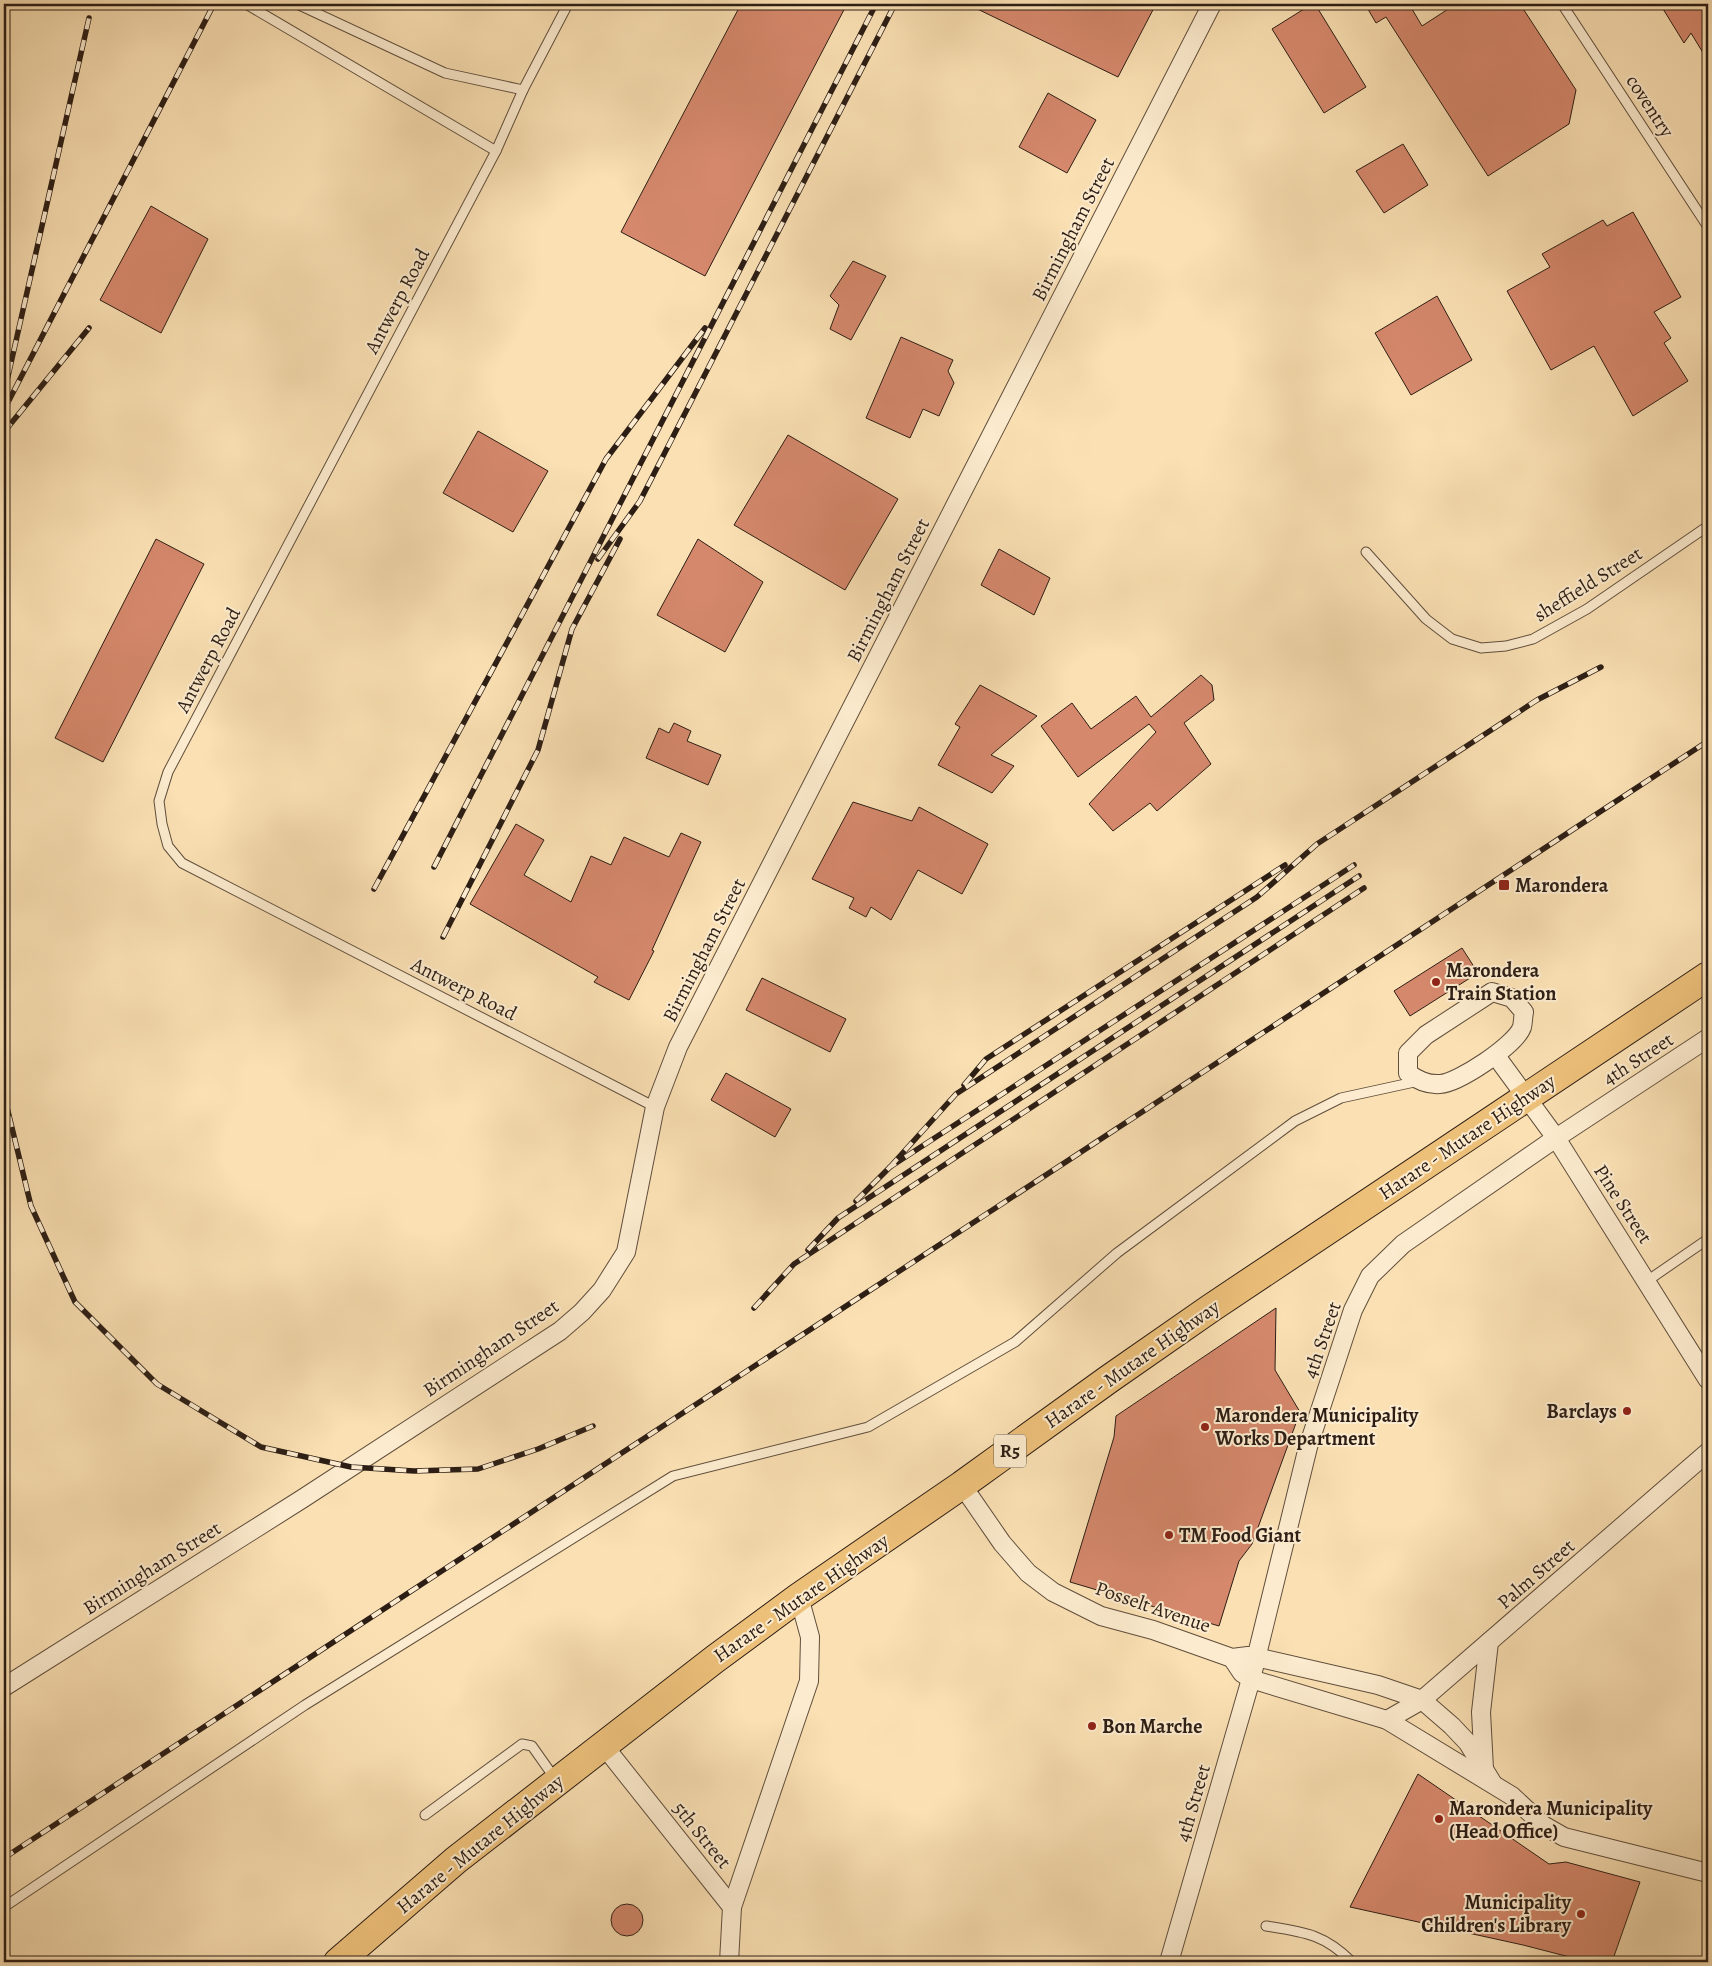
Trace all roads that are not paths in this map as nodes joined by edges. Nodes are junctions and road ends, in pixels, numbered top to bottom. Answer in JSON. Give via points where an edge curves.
{"nodes":[{"id":1,"x":246,"y":4,"type":"edge"},
{"id":2,"x":296,"y":4,"type":"edge"},
{"id":3,"x":568,"y":4,"type":"edge"},
{"id":4,"x":1212,"y":4,"type":"edge"},
{"id":5,"x":1562,"y":4,"type":"edge"},
{"id":6,"x":523,"y":90,"type":"junction"},
{"id":7,"x":496,"y":151,"type":"junction"},
{"id":8,"x":1708,"y":228,"type":"edge"},
{"id":9,"x":1708,"y":526,"type":"edge"},
{"id":10,"x":1366,"y":552,"type":"dead end"},
{"id":11,"x":1708,"y":976,"type":"edge"},
{"id":12,"x":1708,"y":1038,"type":"edge"},
{"id":13,"x":1496,"y":1056,"type":"junction"},
{"id":14,"x":1419,"y":1081,"type":"junction"},
{"id":15,"x":1527,"y":1097,"type":"junction"},
{"id":16,"x":655,"y":1107,"type":"junction"},
{"id":17,"x":1556,"y":1138,"type":"junction"},
{"id":18,"x":1708,"y":1239,"type":"edge"},
{"id":19,"x":1647,"y":1282,"type":"junction"},
{"id":20,"x":1708,"y":1380,"type":"edge"},
{"id":21,"x":1708,"y":1452,"type":"edge"},
{"id":22,"x":962,"y":1485,"type":"junction"},
{"id":23,"x":799,"y":1597,"type":"junction"},
{"id":24,"x":1490,"y":1642,"type":"junction"},
{"id":25,"x":1256,"y":1657,"type":"junction"},
{"id":26,"x":1232,"y":1658,"type":"junction"},
{"id":27,"x":1251,"y":1679,"type":"junction"},
{"id":28,"x":4,"y":1687,"type":"edge"},
{"id":29,"x":1422,"y":1700,"type":"junction"},
{"id":30,"x":1387,"y":1720,"type":"junction"},
{"id":31,"x":604,"y":1746,"type":"junction"},
{"id":32,"x":1484,"y":1769,"type":"junction"},
{"id":33,"x":557,"y":1782,"type":"junction"},
{"id":34,"x":1493,"y":1784,"type":"junction"},
{"id":35,"x":425,"y":1814,"type":"dead end"},
{"id":36,"x":1708,"y":1873,"type":"edge"},
{"id":37,"x":4,"y":1906,"type":"edge"},
{"id":38,"x":732,"y":1907,"type":"junction"},
{"id":39,"x":1266,"y":1926,"type":"dead end"},
{"id":40,"x":338,"y":1962,"type":"edge"},
{"id":41,"x":729,"y":1962,"type":"edge"},
{"id":42,"x":1169,"y":1962,"type":"edge"},
{"id":43,"x":1352,"y":1962,"type":"edge"}],
"edges":[{"from":1,"to":7,"type":"lane"},
{"from":2,"to":6,"type":"lane","via":[[445,73]]},
{"from":3,"to":6,"type":"lane","name":"Antwerp Road"},
{"from":4,"to":16,"type":"street","name":"Birmingham Street","via":[[678,1047]]},
{"from":5,"to":8,"type":"lane","name":"coventry"},
{"from":6,"to":7,"type":"lane","name":"Antwerp Road"},
{"from":7,"to":16,"type":"lane","name":"Antwerp Road","via":[[168,772],[158,802],[168,846],[182,863]]},
{"from":9,"to":10,"type":"lane","name":"sheffield Street","via":[[1586,609],[1533,639],[1482,648],[1452,639],[1426,619]]},
{"from":11,"to":15,"type":"highway","name":"Harare - Mutare Highway","number":"R5"},
{"from":12,"to":17,"type":"street","name":"4th Street"},
{"from":13,"to":14,"type":"street","via":[[1464,1075],[1440,1084]]},
{"from":13,"to":14,"type":"street","via":[[1522,1029],[1524,1012],[1512,998],[1492,992],[1426,1035],[1408,1053],[1408,1073]]},
{"from":13,"to":15,"type":"street","name":"Pine Street"},
{"from":14,"to":37,"type":"lane","via":[[1341,1098],[1295,1121],[1117,1253],[1015,1342],[868,1426],[673,1476],[305,1705]]},
{"from":15,"to":17,"type":"street","name":"Pine Street"},
{"from":15,"to":22,"type":"highway","name":"Harare - Mutare Highway","number":"R5","via":[[1188,1324]]},
{"from":16,"to":28,"type":"street","name":"Birmingham Street","via":[[626,1252],[602,1290],[560,1331]]},
{"from":17,"to":19,"type":"street","name":"Pine Street"},
{"from":17,"to":25,"type":"street","name":"4th Street","via":[[1403,1244],[1370,1276],[1353,1310],[1308,1447]]},
{"from":18,"to":19,"type":"lane"},
{"from":19,"to":20,"type":"street","name":"Pine Street"},
{"from":21,"to":24,"type":"street","name":"Palm Street"},
{"from":22,"to":23,"type":"highway","name":"Harare - Mutare Highway","number":"R5"},
{"from":22,"to":26,"type":"street","name":"Posselt Avenue","via":[[1002,1544],[1028,1573],[1054,1592],[1101,1616],[1153,1630]]},
{"from":23,"to":31,"type":"highway","name":"Harare - Mutare Highway","number":"R5"},
{"from":23,"to":38,"type":"street","via":[[810,1637],[809,1681]]},
{"from":24,"to":29,"type":"street","name":"Palm Street"},
{"from":24,"to":32,"type":"street","via":[[1481,1712]]},
{"from":25,"to":26,"type":"street","name":"Posselt Avenue"},
{"from":25,"to":27,"type":"street","name":"4th Street"},
{"from":25,"to":29,"type":"street","name":"Posselt Avenue","via":[[1378,1686]]},
{"from":26,"to":27,"type":"street","name":"Posselt Avenue","via":[[1242,1673]]},
{"from":27,"to":30,"type":"street","name":"Posselt Avenue"},
{"from":27,"to":42,"type":"street","name":"4th Street"},
{"from":29,"to":30,"type":"street","name":"Palm Street"},
{"from":29,"to":32,"type":"street","name":"Posselt Avenue","via":[[1463,1738]]},
{"from":30,"to":34,"type":"street","name":"Posselt Avenue"},
{"from":31,"to":33,"type":"highway","name":"Harare - Mutare Highway","number":"R5"},
{"from":31,"to":38,"type":"street","name":"5th Street"},
{"from":32,"to":34,"type":"street","name":"Posselt Avenue"},
{"from":33,"to":35,"type":"lane","via":[[532,1746],[522,1744]]},
{"from":33,"to":40,"type":"highway","name":"Harare - Mutare Highway","number":"R5","via":[[456,1860]]},
{"from":34,"to":36,"type":"street","name":"Posselt Avenue","via":[[1512,1796],[1543,1825],[1564,1837]]},
{"from":38,"to":41,"type":"street"},
{"from":39,"to":43,"type":"lane","via":[[1307,1933],[1336,1946]]}]}
